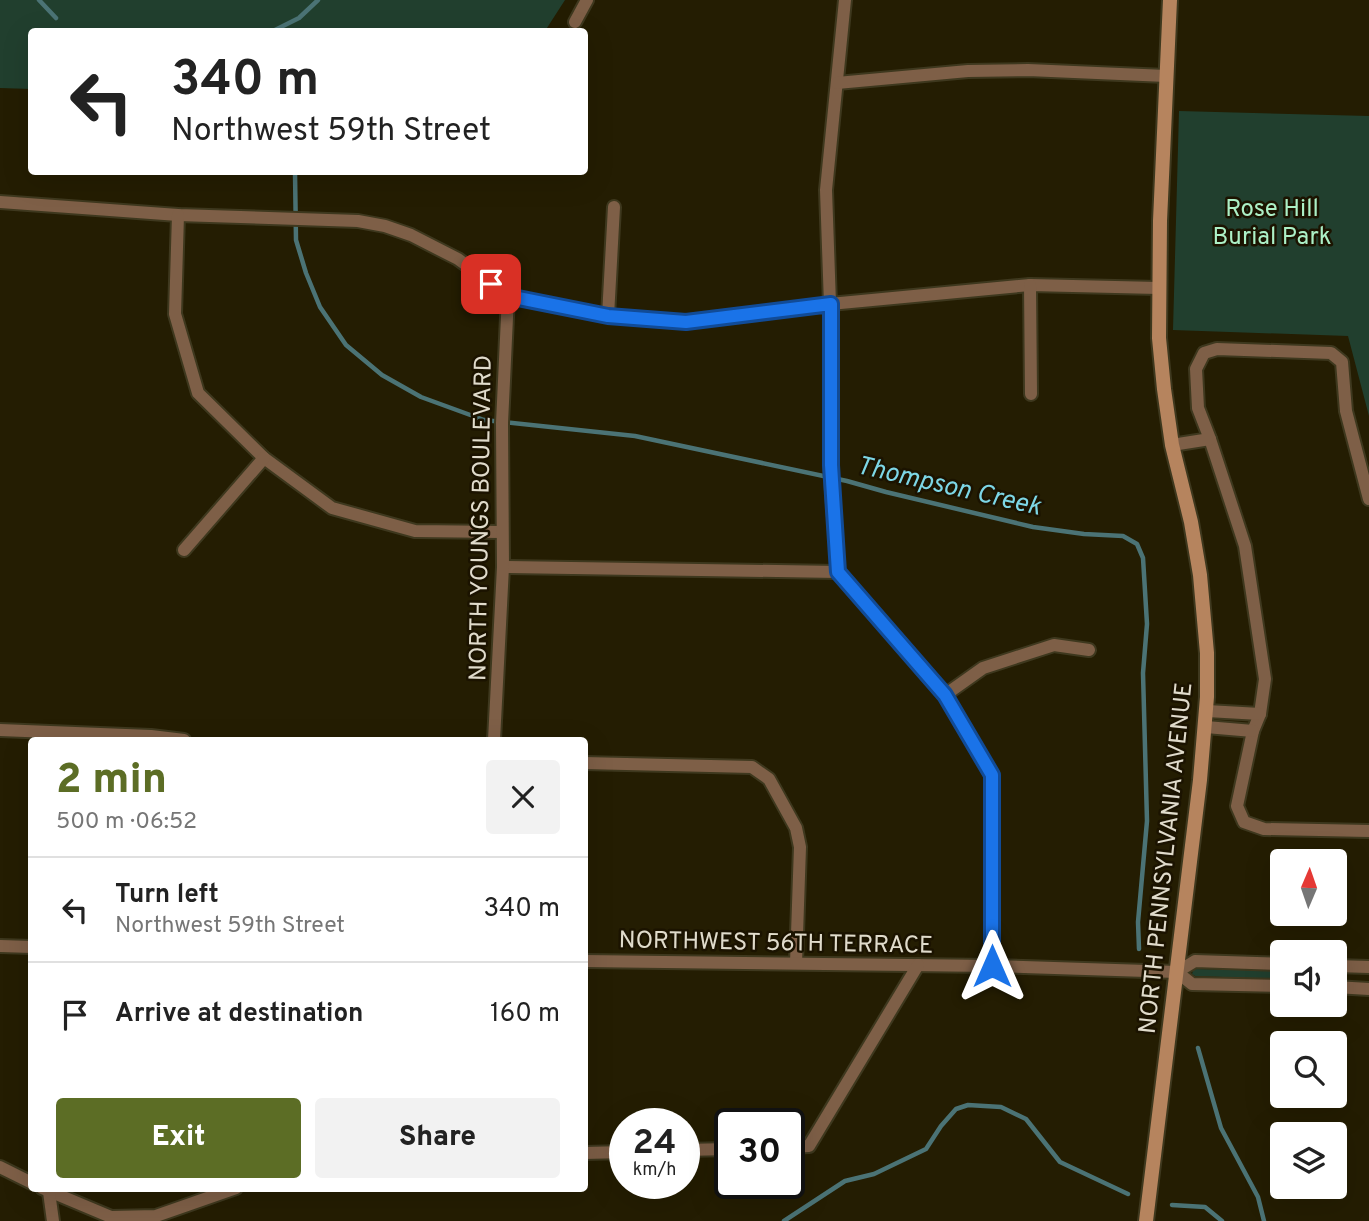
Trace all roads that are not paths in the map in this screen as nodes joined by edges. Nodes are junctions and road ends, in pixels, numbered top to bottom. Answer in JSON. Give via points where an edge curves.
{"nodes":[{"id":1,"x":587,"y":0,"type":"edge"},
{"id":2,"x":845,"y":0,"type":"edge"},
{"id":3,"x":1170,"y":0,"type":"edge"},
{"id":4,"x":575,"y":22,"type":"dead end"},
{"id":5,"x":1166,"y":76,"type":"junction"},
{"id":6,"x":837,"y":83,"type":"junction"},
{"id":7,"x":0,"y":202,"type":"edge"},
{"id":8,"x":614,"y":207,"type":"dead end"},
{"id":9,"x":177,"y":215,"type":"junction"},
{"id":10,"x":1030,"y":285,"type":"junction"},
{"id":11,"x":1158,"y":288,"type":"junction"},
{"id":12,"x":508,"y":296,"type":"junction"},
{"id":13,"x":831,"y":304,"type":"junction"},
{"id":14,"x":608,"y":316,"type":"junction"},
{"id":15,"x":1031,"y":394,"type":"dead end"},
{"id":16,"x":1210,"y":439,"type":"junction"},
{"id":17,"x":1172,"y":445,"type":"junction"},
{"id":18,"x":264,"y":458,"type":"junction"},
{"id":19,"x":1369,"y":499,"type":"edge"},
{"id":20,"x":501,"y":532,"type":"junction"},
{"id":21,"x":184,"y":550,"type":"dead end"},
{"id":22,"x":503,"y":567,"type":"junction"},
{"id":23,"x":838,"y":572,"type":"junction"},
{"id":24,"x":1089,"y":650,"type":"dead end"},
{"id":25,"x":945,"y":695,"type":"junction"},
{"id":26,"x":1207,"y":711,"type":"junction"},
{"id":27,"x":1260,"y":714,"type":"junction"},
{"id":28,"x":1206,"y":727,"type":"junction"},
{"id":29,"x":0,"y":730,"type":"edge"},
{"id":30,"x":1253,"y":731,"type":"junction"},
{"id":31,"x":159,"y":737,"type":"edge"},
{"id":32,"x":494,"y":737,"type":"edge"},
{"id":33,"x":588,"y":763,"type":"edge"},
{"id":34,"x":1369,"y":831,"type":"edge"},
{"id":35,"x":0,"y":946,"type":"edge"},
{"id":36,"x":28,"y":947,"type":"edge"},
{"id":37,"x":588,"y":961,"type":"edge"},
{"id":38,"x":796,"y":962,"type":"junction"},
{"id":39,"x":1270,"y":964,"type":"edge"},
{"id":40,"x":918,"y":965,"type":"junction"},
{"id":41,"x":992,"y":966,"type":"junction"},
{"id":42,"x":1347,"y":966,"type":"edge"},
{"id":43,"x":1369,"y":967,"type":"edge"},
{"id":44,"x":1177,"y":972,"type":"junction"},
{"id":45,"x":1270,"y":986,"type":"edge"},
{"id":46,"x":1347,"y":988,"type":"edge"},
{"id":47,"x":1369,"y":989,"type":"edge"},
{"id":48,"x":805,"y":1146,"type":"edge"},
{"id":49,"x":609,"y":1152,"type":"edge"},
{"id":50,"x":588,"y":1153,"type":"edge"},
{"id":51,"x":0,"y":1167,"type":"edge"},
{"id":52,"x":28,"y":1181,"type":"edge"},
{"id":53,"x":46,"y":1192,"type":"edge"},
{"id":54,"x":50,"y":1192,"type":"edge"},
{"id":55,"x":225,"y":1192,"type":"edge"},
{"id":56,"x":53,"y":1221,"type":"edge"},
{"id":57,"x":1146,"y":1221,"type":"edge"}],
"edges":[{"from":1,"to":4,"type":"street"},
{"from":2,"to":6,"type":"street"},
{"from":3,"to":5,"type":"main road","name":"NORTH PENNSYLVANIA AVENUE"},
{"from":5,"to":6,"type":"street","via":[[968,71]]},
{"from":5,"to":11,"type":"main road","name":"NORTH PENNSYLVANIA AVENUE"},
{"from":6,"to":13,"type":"street","via":[[826,190]]},
{"from":7,"to":9,"type":"street"},
{"from":8,"to":14,"type":"street"},
{"from":9,"to":12,"type":"street","via":[[358,221],[386,226],[458,259]]},
{"from":9,"to":18,"type":"street","via":[[175,314],[198,393]]},
{"from":10,"to":11,"type":"street"},
{"from":10,"to":13,"type":"street"},
{"from":10,"to":15,"type":"street"},
{"from":11,"to":17,"type":"main road","name":"NORTH PENNSYLVANIA AVENUE"},
{"from":12,"to":14,"type":"street"},
{"from":12,"to":20,"type":"street","name":"NORTH YOUNGS BOULEVARD"},
{"from":13,"to":14,"type":"street","via":[[686,322]]},
{"from":13,"to":23,"type":"street","via":[[831,465]]},
{"from":16,"to":17,"type":"street"},
{"from":16,"to":19,"type":"street","via":[[1198,408],[1196,369],[1204,353],[1217,349],[1331,352],[1342,362],[1346,411]]},
{"from":16,"to":27,"type":"street","via":[[1245,546],[1265,679]]},
{"from":17,"to":26,"type":"main road","name":"NORTH PENNSYLVANIA AVENUE","via":[[1200,575],[1208,653]]},
{"from":18,"to":20,"type":"street","via":[[332,508],[415,531]]},
{"from":18,"to":21,"type":"street"},
{"from":20,"to":22,"type":"street","name":"NORTH YOUNGS BOULEVARD"},
{"from":22,"to":23,"type":"street"},
{"from":22,"to":32,"type":"street","name":"NORTH YOUNGS BOULEVARD"},
{"from":23,"to":25,"type":"street"},
{"from":24,"to":25,"type":"street","via":[[1054,645],[983,668]]},
{"from":25,"to":41,"type":"street","via":[[992,775]]},
{"from":26,"to":27,"type":"street"},
{"from":26,"to":28,"type":"main road","name":"NORTH PENNSYLVANIA AVENUE"},
{"from":27,"to":30,"type":"street"},
{"from":28,"to":30,"type":"street"},
{"from":28,"to":44,"type":"main road","name":"NORTH PENNSYLVANIA AVENUE"},
{"from":29,"to":31,"type":"street"},
{"from":30,"to":34,"type":"street","via":[[1237,806],[1244,822],[1264,829]]},
{"from":33,"to":38,"type":"street","via":[[752,767],[769,779],[796,828],[800,848]]},
{"from":35,"to":36,"type":"street"},
{"from":37,"to":38,"type":"street","name":"NORTHWEST 56TH TERRACE"},
{"from":38,"to":40,"type":"street","name":"NORTHWEST 56TH TERRACE"},
{"from":39,"to":44,"type":"street","name":"NORTHWEST 56TH TERRACE","via":[[1195,961]]},
{"from":40,"to":41,"type":"street","name":"NORTHWEST 56TH TERRACE"},
{"from":40,"to":48,"type":"street"},
{"from":41,"to":44,"type":"street","name":"NORTHWEST 56TH TERRACE"},
{"from":42,"to":43,"type":"street"},
{"from":44,"to":45,"type":"street","name":"NORTHWEST 56TH TERRACE","via":[[1192,984]]},
{"from":44,"to":57,"type":"main road","name":"NORTH PENNSYLVANIA AVENUE"},
{"from":46,"to":47,"type":"street"},
{"from":49,"to":50,"type":"street"},
{"from":51,"to":52,"type":"street"},
{"from":53,"to":56,"type":"street"},
{"from":54,"to":55,"type":"street","via":[[111,1217],[122,1217],[156,1216]]}]}
